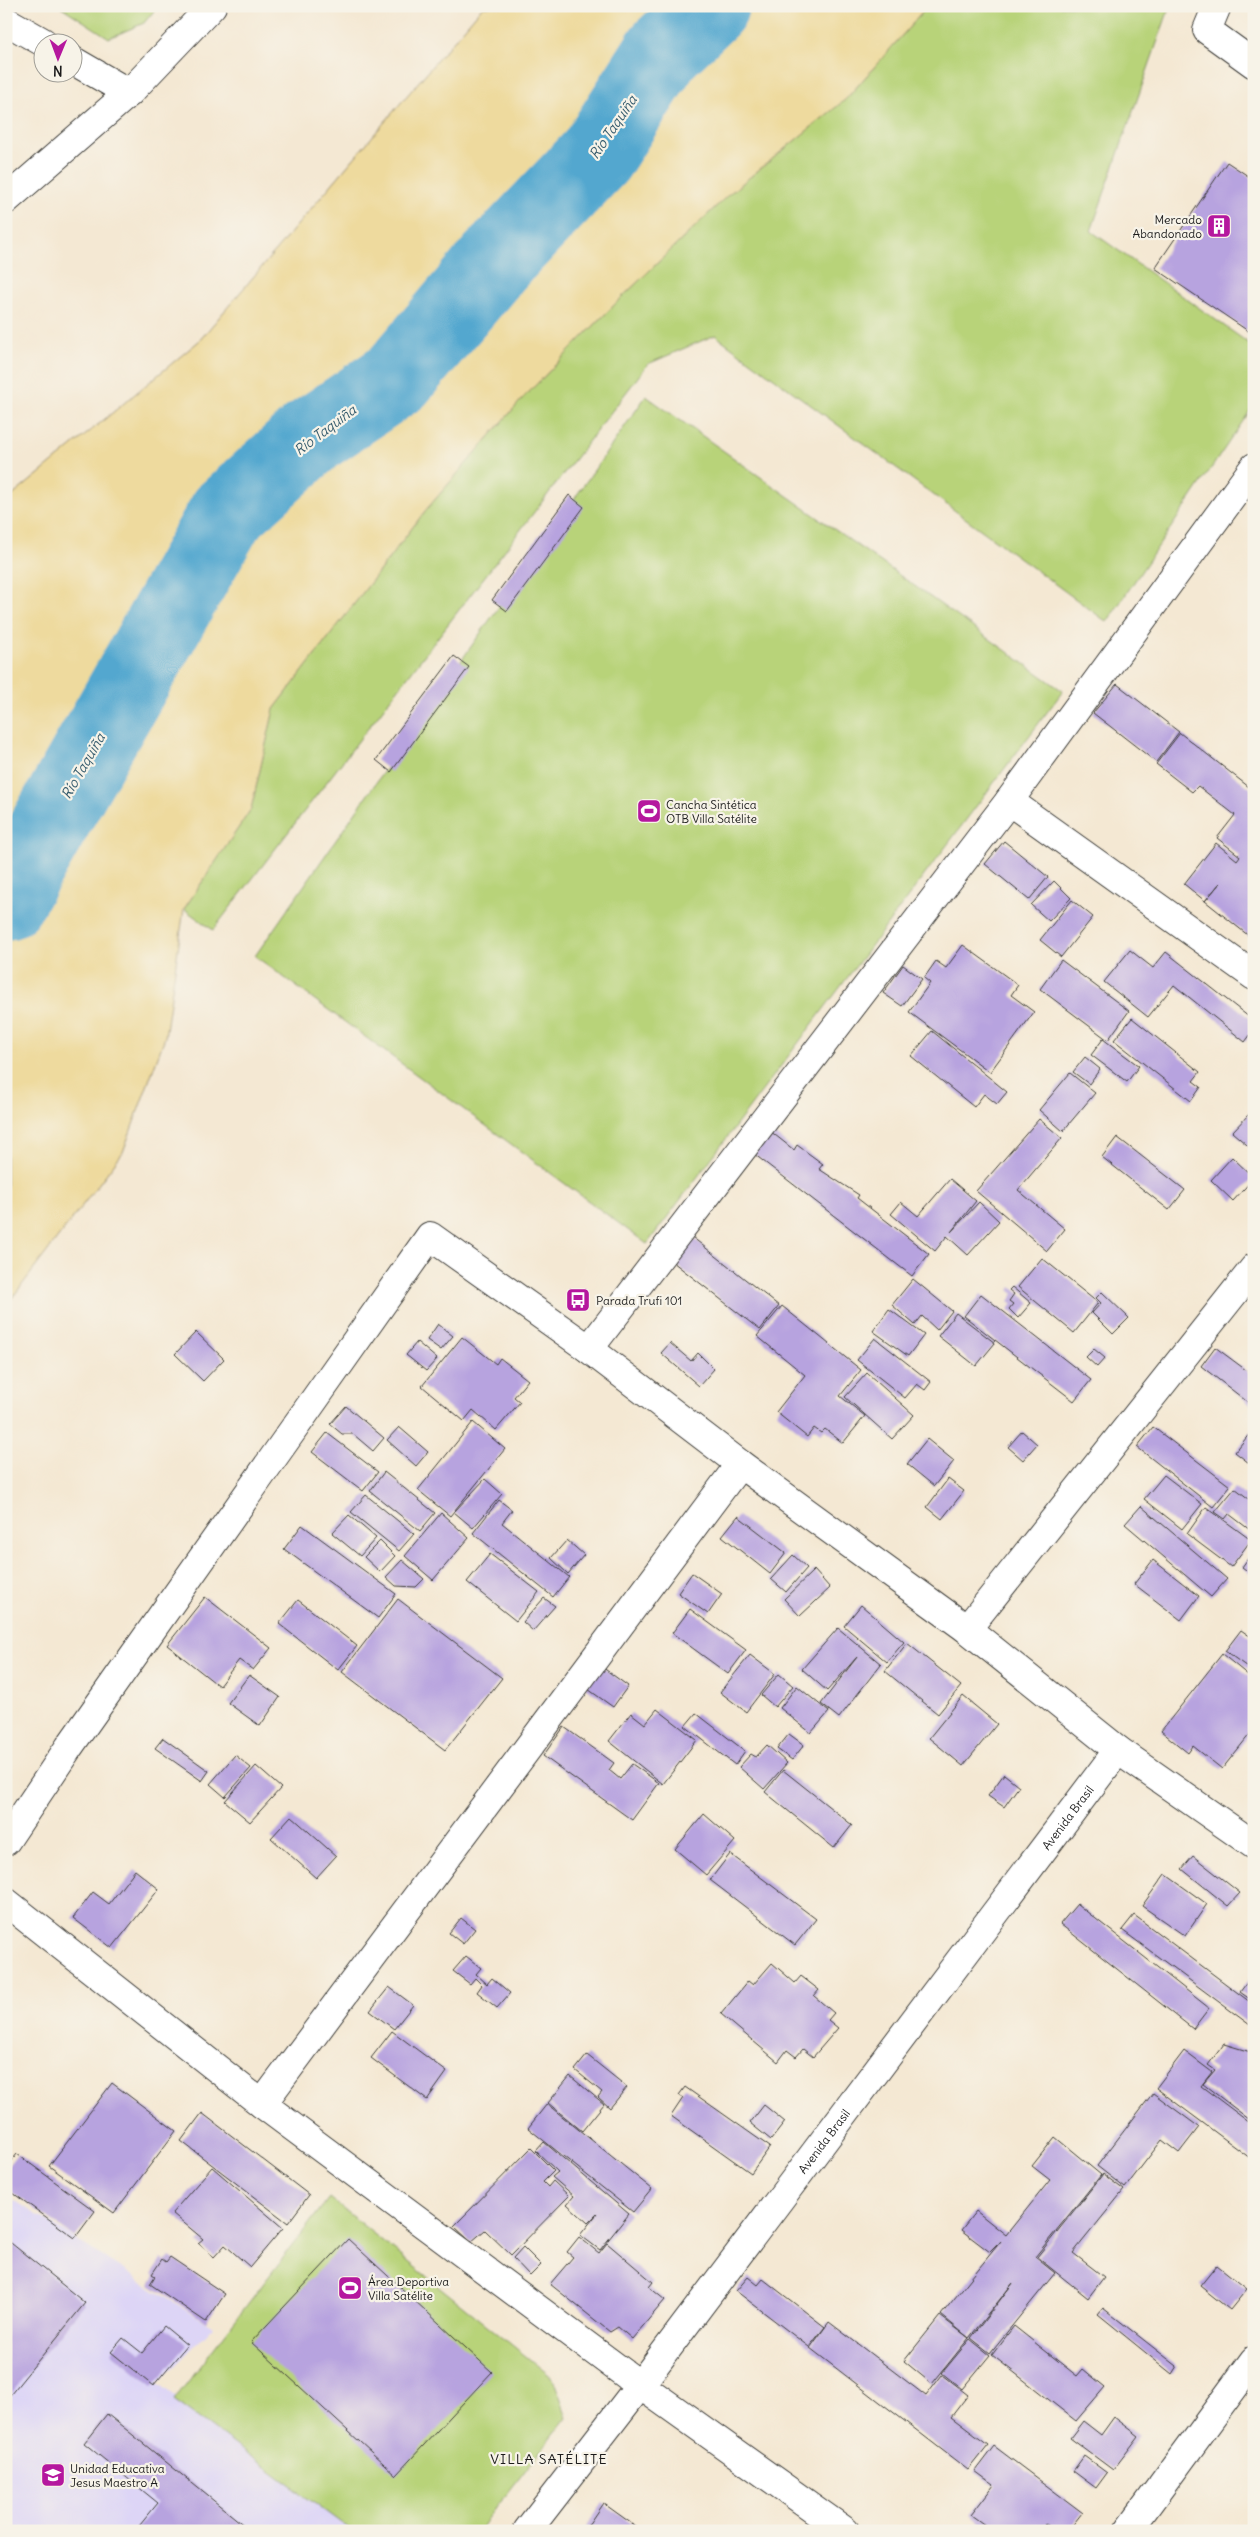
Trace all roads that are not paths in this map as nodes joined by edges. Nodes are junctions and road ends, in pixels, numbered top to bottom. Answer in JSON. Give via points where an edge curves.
{"nodes":[{"id":1,"x":212,"y":6,"type":"edge"},
{"id":2,"x":1217,"y":6,"type":"edge"},
{"id":3,"x":6,"y":21,"type":"edge"},
{"id":4,"x":32,"y":36,"type":"edge"},
{"id":5,"x":1254,"y":64,"type":"edge"},
{"id":6,"x":82,"y":66,"type":"edge"},
{"id":7,"x":129,"y":93,"type":"junction"},
{"id":8,"x":6,"y":200,"type":"edge"},
{"id":9,"x":1254,"y":467,"type":"edge"},
{"id":10,"x":1009,"y":800,"type":"junction"},
{"id":11,"x":1254,"y":976,"type":"edge"},
{"id":12,"x":1254,"y":1268,"type":"edge"},
{"id":13,"x":589,"y":1349,"type":"junction"},
{"id":14,"x":740,"y":1464,"type":"junction"},
{"id":15,"x":966,"y":1628,"type":"junction"},
{"id":16,"x":1118,"y":1750,"type":"junction"},
{"id":17,"x":6,"y":1841,"type":"edge"},
{"id":18,"x":1254,"y":1845,"type":"edge"},
{"id":19,"x":6,"y":1902,"type":"edge"},
{"id":20,"x":262,"y":2104,"type":"junction"},
{"id":21,"x":1254,"y":2360,"type":"edge"},
{"id":22,"x":640,"y":2385,"type":"junction"},
{"id":23,"x":527,"y":2531,"type":"edge"},
{"id":24,"x":845,"y":2531,"type":"edge"},
{"id":25,"x":1128,"y":2531,"type":"edge"}],
"edges":[{"from":1,"to":7,"type":"street"},
{"from":2,"to":5,"type":"street","via":[[1207,30]]},
{"from":3,"to":4,"type":"street"},
{"from":6,"to":7,"type":"street"},
{"from":7,"to":8,"type":"street"},
{"from":9,"to":10,"type":"street"},
{"from":10,"to":11,"type":"street"},
{"from":10,"to":13,"type":"street"},
{"from":12,"to":15,"type":"street"},
{"from":13,"to":14,"type":"street"},
{"from":13,"to":17,"type":"street","via":[[430,1236]]},
{"from":14,"to":15,"type":"street"},
{"from":14,"to":20,"type":"street"},
{"from":15,"to":16,"type":"street"},
{"from":16,"to":18,"type":"street"},
{"from":16,"to":22,"type":"street","name":"Avenida Brasil"},
{"from":19,"to":20,"type":"street"},
{"from":20,"to":22,"type":"street"},
{"from":21,"to":25,"type":"street"},
{"from":22,"to":23,"type":"street","name":"Avenida Brasil"},
{"from":22,"to":24,"type":"street"}]}
